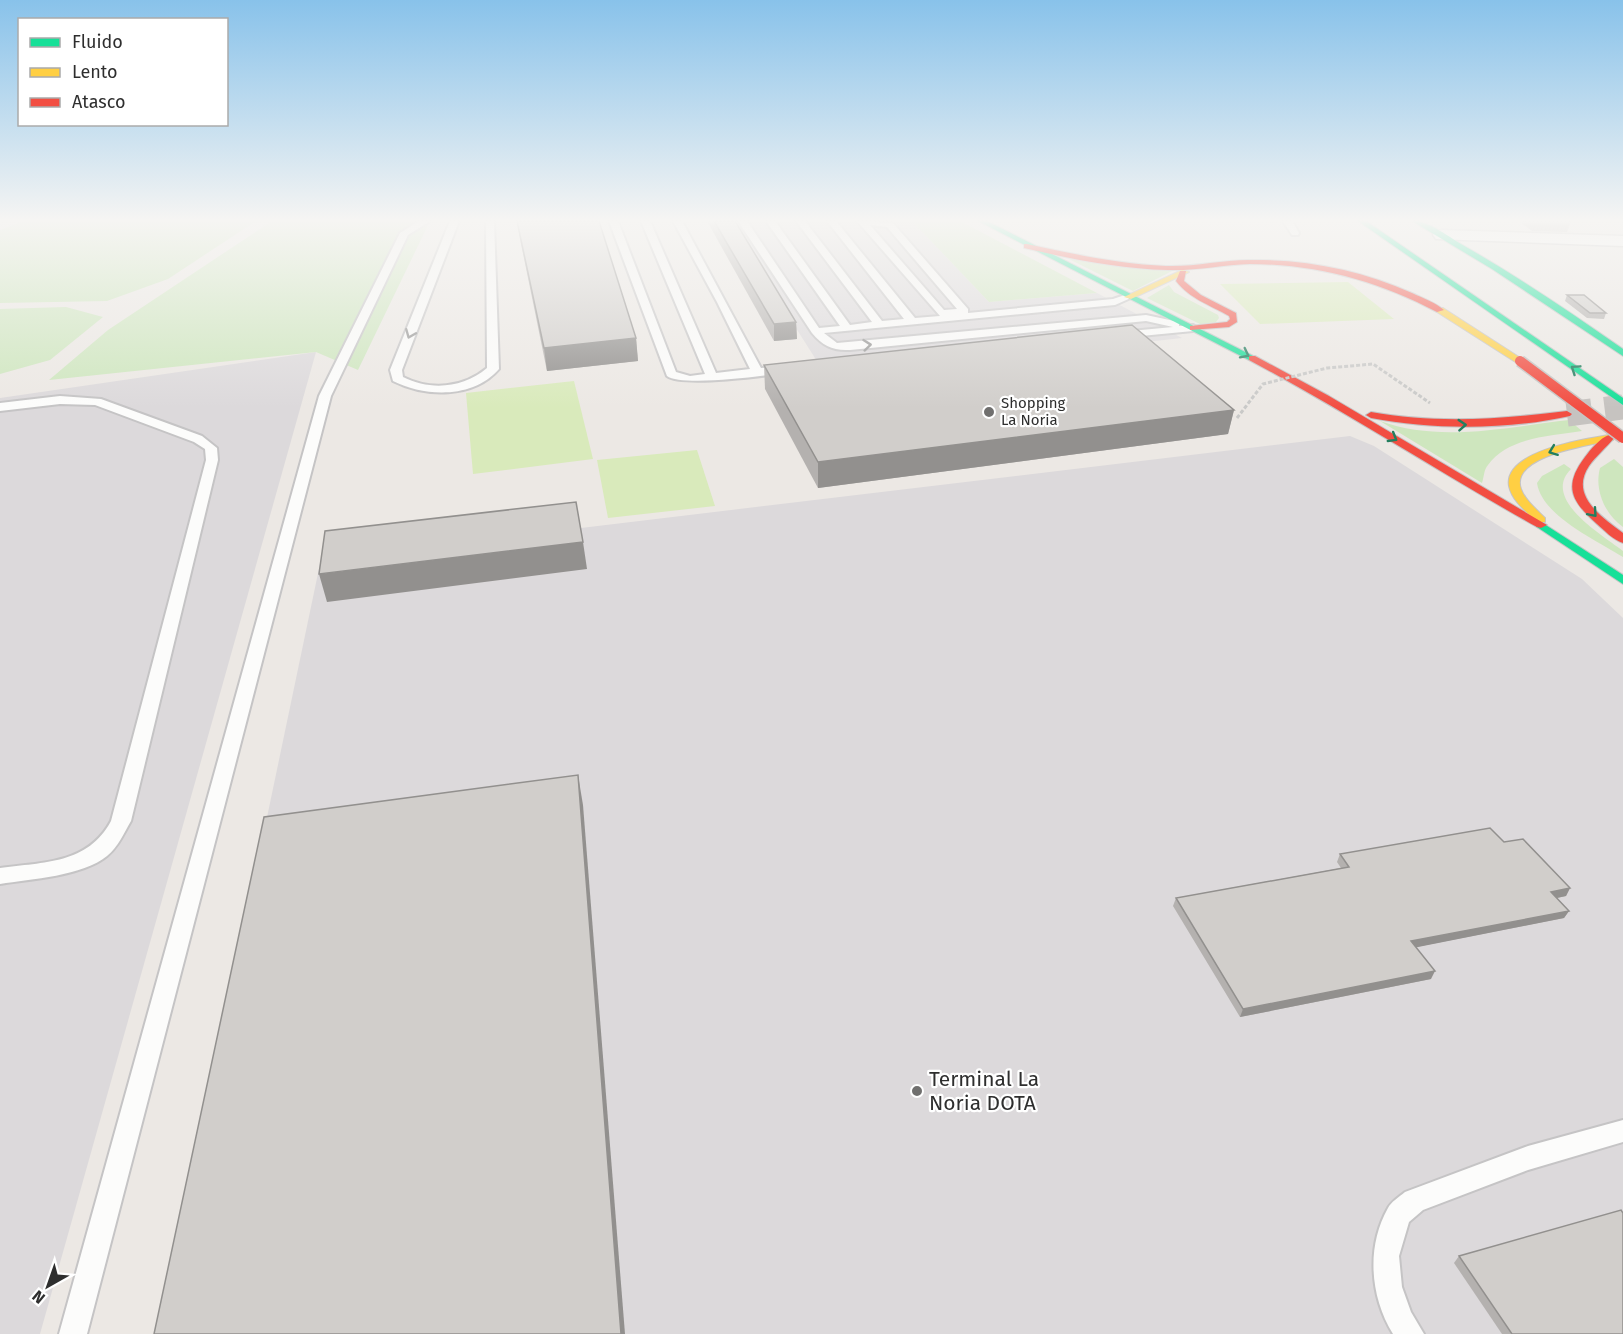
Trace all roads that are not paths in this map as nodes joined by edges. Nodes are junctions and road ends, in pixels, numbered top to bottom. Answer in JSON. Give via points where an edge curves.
{"nodes":[{"id":1,"x":380,"y":283,"type":"edge"},
{"id":2,"x":430,"y":283,"type":"edge"},
{"id":3,"x":491,"y":283,"type":"edge"},
{"id":4,"x":637,"y":283,"type":"edge"},
{"id":5,"x":672,"y":283,"type":"edge"},
{"id":6,"x":712,"y":283,"type":"edge"},
{"id":7,"x":784,"y":283,"type":"edge"},
{"id":8,"x":815,"y":283,"type":"edge"},
{"id":9,"x":847,"y":283,"type":"edge"},
{"id":10,"x":881,"y":283,"type":"edge"},
{"id":11,"x":915,"y":283,"type":"edge"},
{"id":12,"x":940,"y":283,"type":"edge"},
{"id":13,"x":1102,"y":283,"type":"edge"},
{"id":14,"x":1154,"y":283,"type":"edge"},
{"id":15,"x":1181,"y":283,"type":"edge"},
{"id":16,"x":1381,"y":283,"type":"edge"},
{"id":17,"x":1416,"y":283,"type":"dead end"},
{"id":18,"x":1451,"y":283,"type":"edge"},
{"id":19,"x":1520,"y":283,"type":"edge"},
{"id":20,"x":1123,"y":294,"type":"junction"},
{"id":21,"x":964,"y":311,"type":"junction"},
{"id":22,"x":912,"y":322,"type":"junction"},
{"id":23,"x":879,"y":325,"type":"junction"},
{"id":24,"x":848,"y":328,"type":"junction"},
{"id":25,"x":1193,"y":328,"type":"junction"},
{"id":26,"x":816,"y":331,"type":"junction"},
{"id":27,"x":1112,"y":336,"type":"edge"},
{"id":28,"x":1622,"y":354,"type":"edge"},
{"id":29,"x":1520,"y":361,"type":"junction"},
{"id":30,"x":1590,"y":361,"type":"dead end"},
{"id":31,"x":803,"y":368,"type":"edge"},
{"id":32,"x":757,"y":372,"type":"junction"},
{"id":33,"x":712,"y":377,"type":"junction"},
{"id":34,"x":1623,"y":390,"type":"edge"},
{"id":35,"x":1623,"y":402,"type":"edge"},
{"id":36,"x":0,"y":407,"type":"edge"},
{"id":37,"x":1343,"y":407,"type":"junction"},
{"id":38,"x":1567,"y":414,"type":"tunnel mouth"},
{"id":39,"x":1616,"y":438,"type":"edge"},
{"id":40,"x":1550,"y":530,"type":"junction"},
{"id":41,"x":1623,"y":539,"type":"edge"},
{"id":42,"x":1601,"y":565,"type":"junction"},
{"id":43,"x":1623,"y":580,"type":"edge"},
{"id":44,"x":1623,"y":591,"type":"edge"},
{"id":45,"x":0,"y":876,"type":"edge"},
{"id":46,"x":1623,"y":1131,"type":"edge"},
{"id":47,"x":73,"y":1334,"type":"edge"},
{"id":48,"x":1410,"y":1334,"type":"edge"}],
"edges":[{"from":1,"to":47,"type":"lane","via":[[325,396]]},
{"from":2,"to":3,"type":"lane","one_way":true,"via":[[396,370],[397,379],[407,385],[437,389],[477,381],[493,369]]},
{"from":4,"to":33,"type":"lane","via":[[671,374],[690,380]]},
{"from":5,"to":33,"type":"lane"},
{"from":6,"to":32,"type":"lane"},
{"from":7,"to":26,"type":"lane"},
{"from":8,"to":24,"type":"lane"},
{"from":9,"to":23,"type":"lane"},
{"from":10,"to":22,"type":"lane"},
{"from":11,"to":21,"type":"lane","via":[[941,313]]},
{"from":12,"to":21,"type":"lane"},
{"from":13,"to":20,"type":"main road"},
{"from":14,"to":20,"type":"main road"},
{"from":15,"to":25,"type":"main road","via":[[1192,296],[1233,315],[1229,324]]},
{"from":16,"to":29,"type":"main road","via":[[1412,295]]},
{"from":17,"to":29,"type":"main road"},
{"from":35,"to":18,"type":"main road","one_way":true},
{"from":19,"to":28,"type":"main road"},
{"from":20,"to":21,"type":"lane"},
{"from":20,"to":22,"type":"lane","via":[[1115,302]]},
{"from":20,"to":25,"type":"main road"},
{"from":22,"to":23,"type":"lane"},
{"from":23,"to":24,"type":"lane"},
{"from":24,"to":26,"type":"lane"},
{"from":26,"to":25,"type":"lane","one_way":true,"via":[[826,344],[839,347],[1146,318]]},
{"from":25,"to":27,"type":"lane"},
{"from":25,"to":37,"type":"main road","one_way":true},
{"from":29,"to":39,"type":"main road","bridge":true},
{"from":30,"to":34,"type":"main road"},
{"from":31,"to":32,"type":"lane"},
{"from":32,"to":33,"type":"lane"},
{"from":36,"to":45,"type":"lane","via":[[60,400],[97,402],[198,438],[211,448],[212,460],[121,821],[113,838],[98,853],[74,862]]},
{"from":37,"to":38,"type":"main road","one_way":true,"via":[[1402,422],[1455,426]]},
{"from":37,"to":40,"type":"main road","one_way":true},
{"from":39,"to":40,"type":"main road","one_way":true,"via":[[1565,446],[1518,470],[1514,479],[1518,494]]},
{"from":39,"to":41,"type":"main road","one_way":true,"via":[[1596,450],[1576,478],[1577,489],[1591,512]]},
{"from":40,"to":42,"type":"main road"},
{"from":42,"to":43,"type":"main road"},
{"from":42,"to":44,"type":"main road"},
{"from":46,"to":48,"type":"lane","via":[[1528,1158],[1414,1201],[1398,1215],[1386,1256],[1388,1287]]}]}
